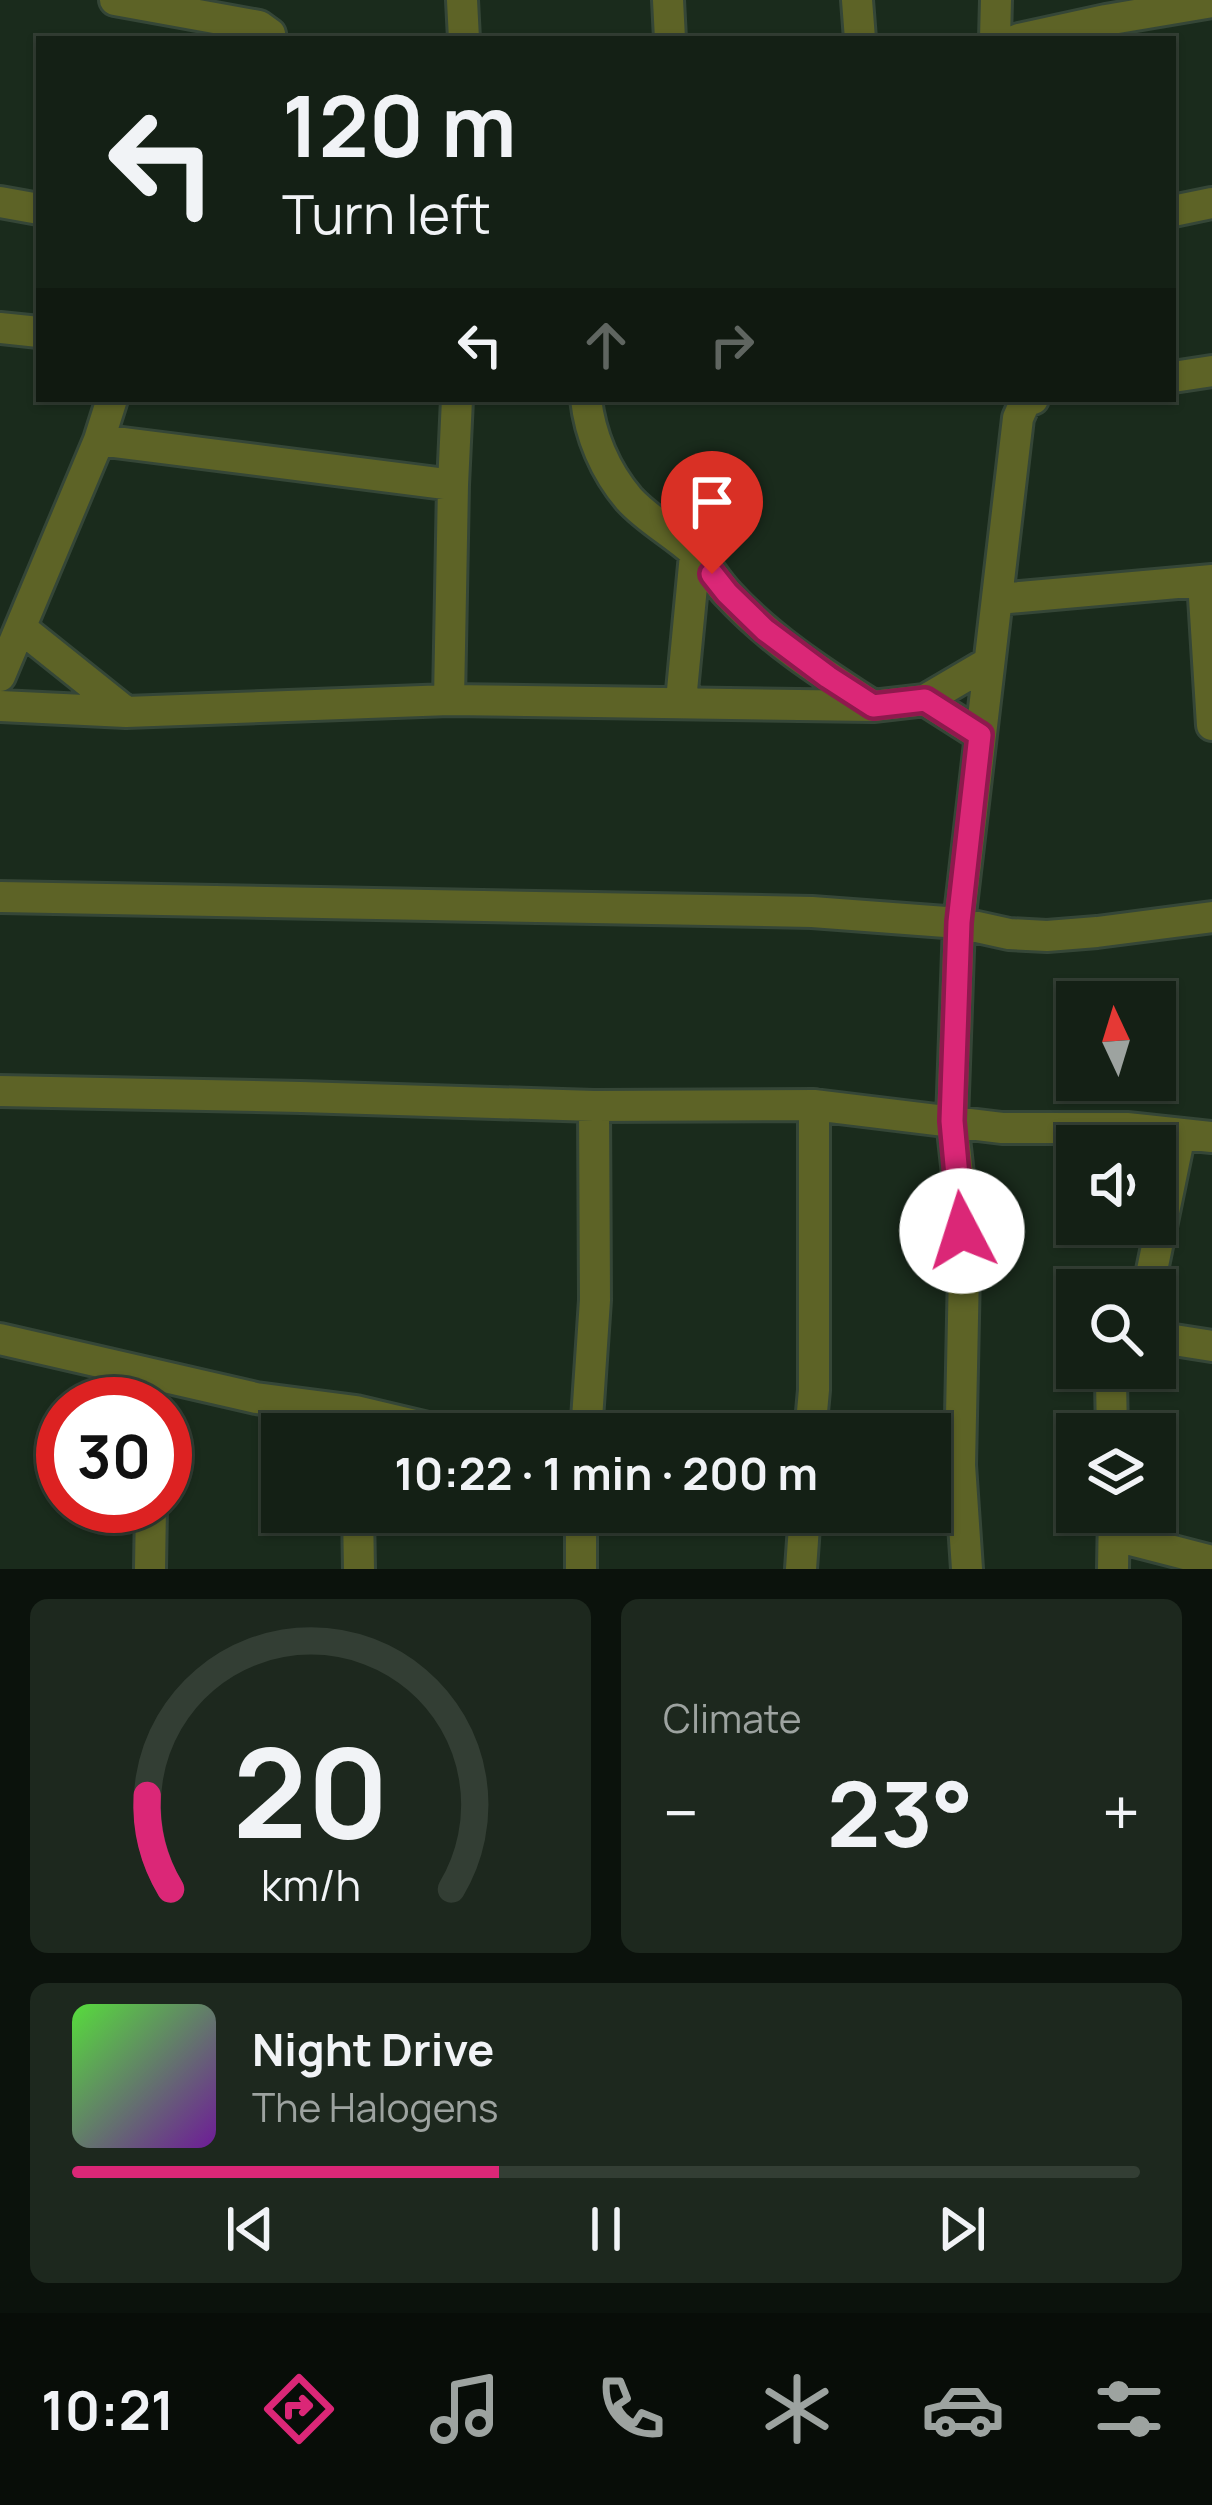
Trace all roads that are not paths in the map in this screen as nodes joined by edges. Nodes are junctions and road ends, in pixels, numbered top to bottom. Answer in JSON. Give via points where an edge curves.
{"nodes":[{"id":1,"x":115,"y":0,"type":"edge"},
{"id":2,"x":462,"y":0,"type":"edge"},
{"id":3,"x":668,"y":0,"type":"edge"},
{"id":4,"x":857,"y":0,"type":"edge"},
{"id":5,"x":996,"y":0,"type":"edge"},
{"id":6,"x":1212,"y":2,"type":"edge"},
{"id":7,"x":270,"y":36,"type":"edge"},
{"id":8,"x":464,"y":36,"type":"edge"},
{"id":9,"x":670,"y":36,"type":"edge"},
{"id":10,"x":860,"y":36,"type":"edge"},
{"id":11,"x":995,"y":36,"type":"edge"},
{"id":12,"x":1035,"y":36,"type":"edge"},
{"id":13,"x":0,"y":202,"type":"edge"},
{"id":14,"x":1212,"y":203,"type":"edge"},
{"id":15,"x":36,"y":208,"type":"edge"},
{"id":16,"x":1176,"y":210,"type":"edge"},
{"id":17,"x":0,"y":328,"type":"edge"},
{"id":18,"x":36,"y":332,"type":"edge"},
{"id":19,"x":1212,"y":371,"type":"edge"},
{"id":20,"x":1176,"y":377,"type":"edge"},
{"id":21,"x":111,"y":402,"type":"edge"},
{"id":22,"x":457,"y":402,"type":"edge"},
{"id":23,"x":586,"y":402,"type":"edge"},
{"id":24,"x":1025,"y":402,"type":"edge"},
{"id":25,"x":99,"y":440,"type":"junction"},
{"id":26,"x":703,"y":471,"type":"dead end"},
{"id":27,"x":453,"y":485,"type":"junction"},
{"id":28,"x":696,"y":554,"type":"junction"},
{"id":29,"x":1207,"y":581,"type":"edge"},
{"id":30,"x":998,"y":599,"type":"junction"},
{"id":31,"x":21,"y":628,"type":"junction"},
{"id":32,"x":988,"y":663,"type":"junction"},
{"id":33,"x":0,"y":676,"type":"edge"},
{"id":34,"x":449,"y":700,"type":"junction"},
{"id":35,"x":925,"y":700,"type":"junction"},
{"id":36,"x":680,"y":701,"type":"junction"},
{"id":37,"x":0,"y":706,"type":"edge"},
{"id":38,"x":873,"y":706,"type":"junction"},
{"id":39,"x":126,"y":712,"type":"junction"},
{"id":40,"x":1212,"y":725,"type":"edge"},
{"id":41,"x":980,"y":735,"type":"junction"},
{"id":42,"x":0,"y":897,"type":"edge"},
{"id":43,"x":1212,"y":917,"type":"edge"},
{"id":44,"x":959,"y":922,"type":"junction"},
{"id":45,"x":0,"y":1091,"type":"edge"},
{"id":46,"x":814,"y":1105,"type":"junction"},
{"id":47,"x":594,"y":1106,"type":"junction"},
{"id":48,"x":952,"y":1121,"type":"junction"},
{"id":49,"x":1180,"y":1134,"type":"junction"},
{"id":50,"x":1212,"y":1137,"type":"edge"},
{"id":51,"x":1152,"y":1269,"type":"edge"},
{"id":52,"x":0,"y":1339,"type":"edge"},
{"id":53,"x":1176,"y":1340,"type":"edge"},
{"id":54,"x":1212,"y":1346,"type":"edge"},
{"id":55,"x":116,"y":1377,"type":"edge"},
{"id":56,"x":192,"y":1392,"type":"edge"},
{"id":57,"x":318,"y":1413,"type":"edge"},
{"id":58,"x":587,"y":1413,"type":"edge"},
{"id":59,"x":812,"y":1413,"type":"edge"},
{"id":60,"x":151,"y":1533,"type":"edge"},
{"id":61,"x":358,"y":1533,"type":"edge"},
{"id":62,"x":581,"y":1533,"type":"edge"},
{"id":63,"x":804,"y":1533,"type":"edge"},
{"id":64,"x":1114,"y":1533,"type":"edge"},
{"id":65,"x":1138,"y":1533,"type":"edge"},
{"id":66,"x":1212,"y":1561,"type":"edge"},
{"id":67,"x":150,"y":1569,"type":"edge"},
{"id":68,"x":359,"y":1569,"type":"edge"},
{"id":69,"x":581,"y":1569,"type":"edge"},
{"id":70,"x":801,"y":1569,"type":"edge"},
{"id":71,"x":967,"y":1569,"type":"edge"},
{"id":72,"x":1113,"y":1569,"type":"edge"}],
"edges":[{"from":1,"to":7,"type":"street","via":[[259,26]]},
{"from":2,"to":8,"type":"street"},
{"from":3,"to":9,"type":"street"},
{"from":4,"to":10,"type":"street"},
{"from":5,"to":11,"type":"street"},
{"from":6,"to":12,"type":"street"},
{"from":13,"to":15,"type":"street"},
{"from":14,"to":16,"type":"street"},
{"from":17,"to":18,"type":"street"},
{"from":19,"to":20,"type":"street"},
{"from":21,"to":25,"type":"street"},
{"from":22,"to":27,"type":"street"},
{"from":23,"to":28,"type":"street","via":[[601,454],[629,498]]},
{"from":24,"to":30,"type":"street"},
{"from":25,"to":27,"type":"street"},
{"from":25,"to":31,"type":"street"},
{"from":26,"to":28,"type":"street"},
{"from":27,"to":34,"type":"street"},
{"from":28,"to":36,"type":"street"},
{"from":28,"to":38,"type":"street","via":[[765,630]]},
{"from":29,"to":30,"type":"street"},
{"from":29,"to":40,"type":"street"},
{"from":30,"to":32,"type":"street"},
{"from":31,"to":33,"type":"street"},
{"from":31,"to":39,"type":"street"},
{"from":32,"to":35,"type":"street"},
{"from":32,"to":41,"type":"street"},
{"from":34,"to":36,"type":"street"},
{"from":34,"to":39,"type":"street"},
{"from":35,"to":38,"type":"street"},
{"from":35,"to":41,"type":"street"},
{"from":36,"to":38,"type":"street"},
{"from":37,"to":39,"type":"street"},
{"from":41,"to":44,"type":"street"},
{"from":42,"to":44,"type":"street","via":[[812,912]]},
{"from":43,"to":44,"type":"street","via":[[1047,936]]},
{"from":44,"to":48,"type":"street"},
{"from":45,"to":47,"type":"street"},
{"from":46,"to":47,"type":"street"},
{"from":46,"to":48,"type":"street"},
{"from":46,"to":59,"type":"street"},
{"from":47,"to":58,"type":"street"},
{"from":48,"to":49,"type":"street"},
{"from":48,"to":71,"type":"street","via":[[964,1270]]},
{"from":49,"to":50,"type":"street"},
{"from":49,"to":51,"type":"street"},
{"from":52,"to":55,"type":"street"},
{"from":53,"to":54,"type":"street"},
{"from":56,"to":57,"type":"street"},
{"from":60,"to":67,"type":"street"},
{"from":61,"to":68,"type":"street"},
{"from":62,"to":69,"type":"street"},
{"from":63,"to":70,"type":"street"},
{"from":64,"to":72,"type":"street"},
{"from":65,"to":66,"type":"street"}]}
